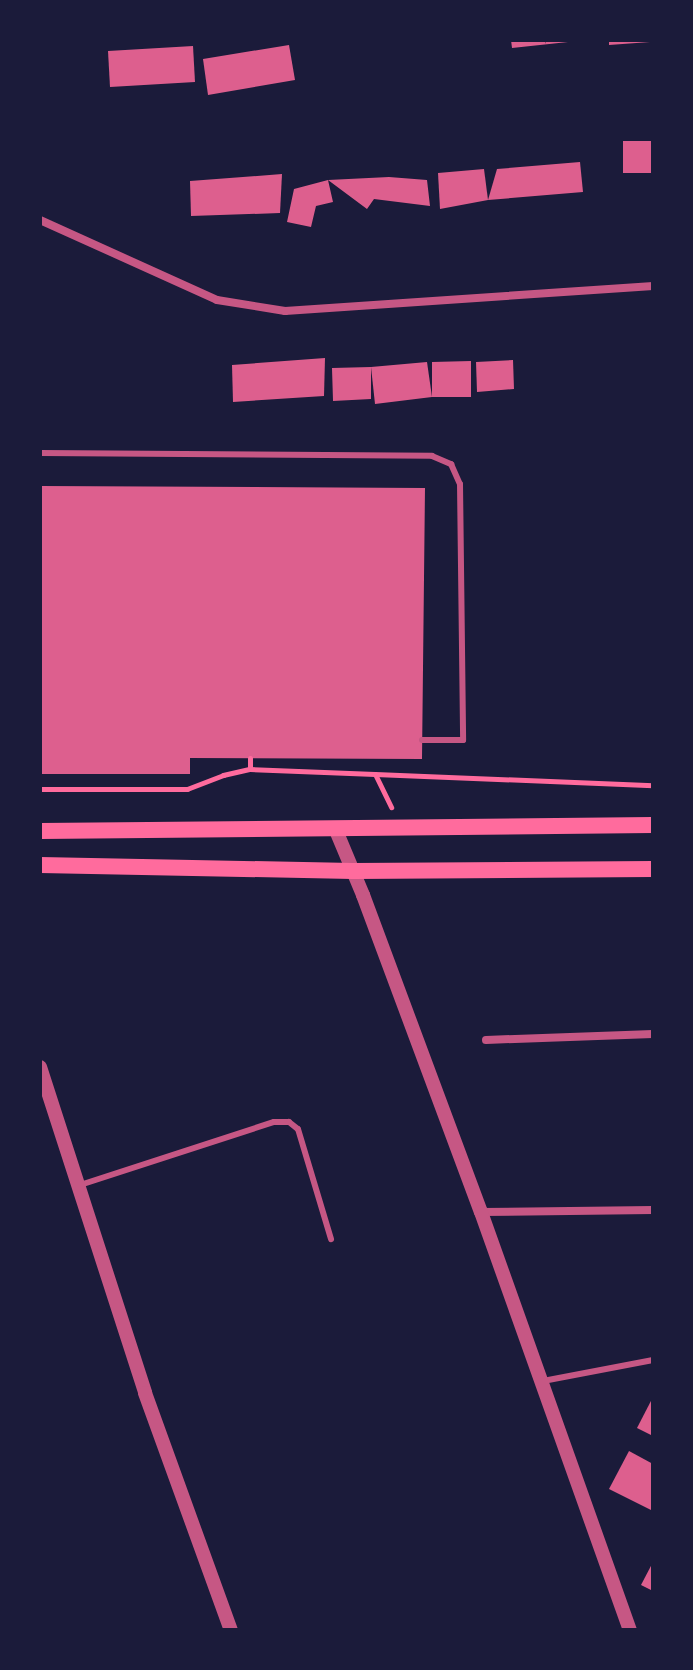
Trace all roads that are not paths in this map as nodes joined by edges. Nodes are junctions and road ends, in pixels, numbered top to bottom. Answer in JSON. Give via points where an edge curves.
{"nodes":[{"id":1,"x":40,"y":220,"type":"edge"},
{"id":2,"x":653,"y":286,"type":"edge"},
{"id":3,"x":40,"y":453,"type":"edge"},
{"id":4,"x":422,"y":740,"type":"dead end"},
{"id":5,"x":653,"y":825,"type":"edge"},
{"id":6,"x":335,"y":828,"type":"junction"},
{"id":7,"x":40,"y":831,"type":"edge"},
{"id":8,"x":40,"y":865,"type":"edge"},
{"id":9,"x":653,"y":869,"type":"edge"},
{"id":10,"x":353,"y":871,"type":"junction"},
{"id":11,"x":653,"y":1034,"type":"edge"},
{"id":12,"x":486,"y":1040,"type":"dead end"},
{"id":13,"x":40,"y":1067,"type":"edge"},
{"id":14,"x":77,"y":1186,"type":"junction"},
{"id":15,"x":653,"y":1210,"type":"edge"},
{"id":16,"x":481,"y":1212,"type":"junction"},
{"id":17,"x":331,"y":1239,"type":"dead end"},
{"id":18,"x":653,"y":1360,"type":"edge"},
{"id":19,"x":539,"y":1382,"type":"junction"},
{"id":20,"x":231,"y":1630,"type":"edge"},
{"id":21,"x":630,"y":1630,"type":"edge"}],
"edges":[{"from":1,"to":2,"type":"street","via":[[217,300],[285,311]]},
{"from":3,"to":4,"type":"lane","via":[[432,456],[451,464],[460,484],[463,740]]},
{"from":5,"to":6,"type":"main road"},
{"from":6,"to":7,"type":"main road"},
{"from":6,"to":10,"type":"street"},
{"from":8,"to":10,"type":"main road"},
{"from":9,"to":10,"type":"main road"},
{"from":10,"to":16,"type":"street"},
{"from":11,"to":12,"type":"street"},
{"from":13,"to":14,"type":"street"},
{"from":14,"to":17,"type":"lane","via":[[274,1122],[289,1122],[298,1129]]},
{"from":14,"to":20,"type":"street"},
{"from":15,"to":16,"type":"street"},
{"from":16,"to":19,"type":"street"},
{"from":18,"to":19,"type":"lane"},
{"from":19,"to":21,"type":"street"}]}
